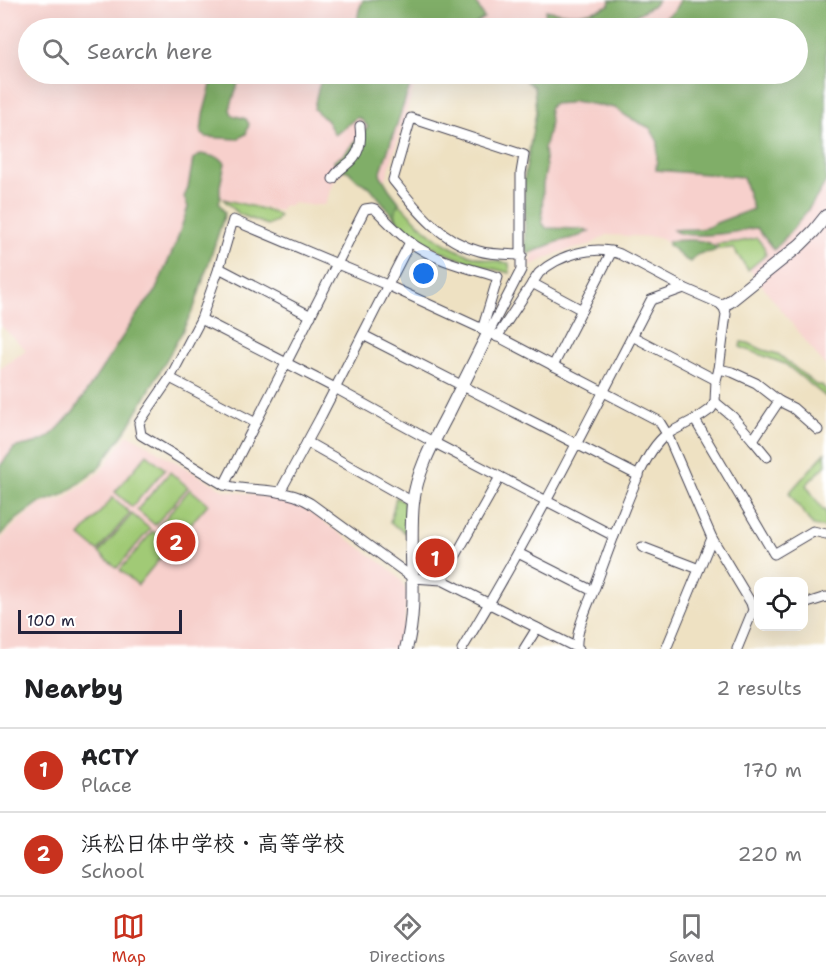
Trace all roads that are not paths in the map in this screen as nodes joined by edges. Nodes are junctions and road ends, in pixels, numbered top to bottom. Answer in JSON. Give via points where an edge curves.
{"nodes":[{"id":1,"x":360,"y":126,"type":"dead end"},
{"id":2,"x":333,"y":179,"type":"dead end"},
{"id":3,"x":826,"y":216,"type":"edge"},
{"id":4,"x":410,"y":242,"type":"junction"},
{"id":5,"x":612,"y":251,"type":"junction"},
{"id":6,"x":522,"y":255,"type":"junction"},
{"id":7,"x":336,"y":264,"type":"junction"},
{"id":8,"x":219,"y":268,"type":"junction"},
{"id":9,"x":532,"y":283,"type":"junction"},
{"id":10,"x":387,"y":285,"type":"junction"},
{"id":11,"x":684,"y":288,"type":"junction"},
{"id":12,"x":723,"y":304,"type":"junction"},
{"id":13,"x":582,"y":310,"type":"junction"},
{"id":14,"x":311,"y":316,"type":"junction"},
{"id":15,"x":201,"y":320,"type":"junction"},
{"id":16,"x":489,"y":333,"type":"junction"},
{"id":17,"x":363,"y":335,"type":"junction"},
{"id":18,"x":632,"y":336,"type":"junction"},
{"id":19,"x":286,"y":363,"type":"junction"},
{"id":20,"x":554,"y":366,"type":"junction"},
{"id":21,"x":719,"y":369,"type":"junction"},
{"id":22,"x":170,"y":378,"type":"junction"},
{"id":23,"x":716,"y":380,"type":"junction"},
{"id":24,"x":462,"y":385,"type":"junction"},
{"id":25,"x":335,"y":388,"type":"junction"},
{"id":26,"x":603,"y":391,"type":"junction"},
{"id":27,"x":715,"y":402,"type":"junction"},
{"id":28,"x":779,"y":402,"type":"junction"},
{"id":29,"x":695,"y":420,"type":"junction"},
{"id":30,"x":256,"y":423,"type":"junction"},
{"id":31,"x":818,"y":430,"type":"dead end"},
{"id":32,"x":667,"y":434,"type":"junction"},
{"id":33,"x":753,"y":440,"type":"junction"},
{"id":34,"x":307,"y":442,"type":"junction"},
{"id":35,"x":433,"y":442,"type":"junction"},
{"id":36,"x":576,"y":444,"type":"junction"},
{"id":37,"x":767,"y":457,"type":"dead end"},
{"id":38,"x":639,"y":476,"type":"junction"},
{"id":39,"x":500,"y":477,"type":"junction"},
{"id":40,"x":224,"y":485,"type":"junction"},
{"id":41,"x":280,"y":492,"type":"junction"},
{"id":42,"x":546,"y":500,"type":"junction"},
{"id":43,"x":413,"y":502,"type":"junction"},
{"id":44,"x":826,"y":534,"type":"edge"},
{"id":45,"x":614,"y":536,"type":"junction"},
{"id":46,"x":712,"y":538,"type":"junction"},
{"id":47,"x":642,"y":547,"type":"dead end"},
{"id":48,"x":518,"y":553,"type":"junction"},
{"id":49,"x":699,"y":569,"type":"junction"},
{"id":50,"x":412,"y":578,"type":"junction"},
{"id":51,"x":442,"y":580,"type":"junction"},
{"id":52,"x":593,"y":591,"type":"junction"},
{"id":53,"x":826,"y":597,"type":"edge"},
{"id":54,"x":754,"y":601,"type":"edge"},
{"id":55,"x":808,"y":603,"type":"edge"},
{"id":56,"x":490,"y":604,"type":"junction"},
{"id":57,"x":754,"y":606,"type":"edge"},
{"id":58,"x":537,"y":628,"type":"junction"},
{"id":59,"x":406,"y":649,"type":"edge"},
{"id":60,"x":462,"y":649,"type":"edge"},
{"id":61,"x":524,"y":649,"type":"edge"},
{"id":62,"x":578,"y":649,"type":"edge"},
{"id":63,"x":666,"y":649,"type":"edge"},
{"id":64,"x":737,"y":649,"type":"edge"}],
"edges":[{"from":1,"to":2,"type":"street","via":[[362,139],[354,159]]},
{"from":3,"to":12,"type":"street","via":[[800,245]]},
{"from":4,"to":7,"type":"street","via":[[375,209],[365,209]]},
{"from":4,"to":10,"type":"street"},
{"from":4,"to":16,"type":"street","via":[[438,258],[498,277]]},
{"from":5,"to":9,"type":"street","via":[[569,256],[547,266]]},
{"from":5,"to":11,"type":"street"},
{"from":5,"to":13,"type":"street"},
{"from":6,"to":6,"type":"street","via":[[524,155],[411,118],[393,180],[410,202],[441,233],[462,244],[480,251]]},
{"from":6,"to":16,"type":"street","via":[[520,270]]},
{"from":7,"to":8,"type":"street","via":[[232,220]]},
{"from":7,"to":10,"type":"street"},
{"from":7,"to":14,"type":"street"},
{"from":8,"to":14,"type":"street"},
{"from":8,"to":15,"type":"street"},
{"from":9,"to":13,"type":"street"},
{"from":9,"to":16,"type":"street"},
{"from":10,"to":16,"type":"street"},
{"from":10,"to":17,"type":"street"},
{"from":11,"to":12,"type":"street"},
{"from":11,"to":18,"type":"street","via":[[651,300]]},
{"from":12,"to":21,"type":"street","via":[[726,314]]},
{"from":13,"to":20,"type":"street"},
{"from":14,"to":19,"type":"street"},
{"from":15,"to":19,"type":"street"},
{"from":15,"to":22,"type":"street"},
{"from":16,"to":20,"type":"street"},
{"from":16,"to":24,"type":"street"},
{"from":17,"to":24,"type":"street"},
{"from":17,"to":25,"type":"street"},
{"from":18,"to":23,"type":"street"},
{"from":18,"to":26,"type":"street"},
{"from":19,"to":25,"type":"street"},
{"from":19,"to":30,"type":"street"},
{"from":20,"to":26,"type":"street"},
{"from":21,"to":23,"type":"street"},
{"from":21,"to":28,"type":"street","via":[[751,380]]},
{"from":22,"to":30,"type":"street"},
{"from":22,"to":40,"type":"street","via":[[139,423],[141,435]]},
{"from":23,"to":27,"type":"street"},
{"from":24,"to":35,"type":"street"},
{"from":24,"to":36,"type":"street"},
{"from":25,"to":34,"type":"street"},
{"from":25,"to":35,"type":"street"},
{"from":26,"to":32,"type":"street","via":[[655,418]]},
{"from":26,"to":36,"type":"street"},
{"from":27,"to":29,"type":"street"},
{"from":27,"to":33,"type":"street"},
{"from":28,"to":31,"type":"street","via":[[813,418]]},
{"from":28,"to":33,"type":"street"},
{"from":29,"to":32,"type":"street"},
{"from":29,"to":44,"type":"street","via":[[774,554],[813,531]]},
{"from":30,"to":40,"type":"street"},
{"from":32,"to":38,"type":"street","via":[[651,452]]},
{"from":32,"to":46,"type":"street"},
{"from":33,"to":37,"type":"street"},
{"from":34,"to":41,"type":"street"},
{"from":34,"to":43,"type":"street"},
{"from":35,"to":39,"type":"street"},
{"from":35,"to":43,"type":"street"},
{"from":36,"to":38,"type":"street"},
{"from":36,"to":42,"type":"street"},
{"from":38,"to":45,"type":"street"},
{"from":39,"to":42,"type":"street"},
{"from":39,"to":51,"type":"street"},
{"from":40,"to":41,"type":"street"},
{"from":41,"to":50,"type":"street","via":[[309,503]]},
{"from":42,"to":45,"type":"street"},
{"from":42,"to":48,"type":"street"},
{"from":43,"to":50,"type":"street"},
{"from":45,"to":52,"type":"street"},
{"from":46,"to":49,"type":"street"},
{"from":46,"to":54,"type":"street"},
{"from":47,"to":49,"type":"street"},
{"from":48,"to":52,"type":"street"},
{"from":48,"to":56,"type":"street"},
{"from":49,"to":63,"type":"street"},
{"from":50,"to":51,"type":"street"},
{"from":50,"to":59,"type":"street","via":[[412,621]]},
{"from":51,"to":56,"type":"street"},
{"from":52,"to":62,"type":"street","via":[[576,642]]},
{"from":53,"to":55,"type":"street"},
{"from":56,"to":58,"type":"street"},
{"from":56,"to":60,"type":"street"},
{"from":57,"to":64,"type":"street"},
{"from":58,"to":61,"type":"street"},
{"from":58,"to":62,"type":"street"}]}
